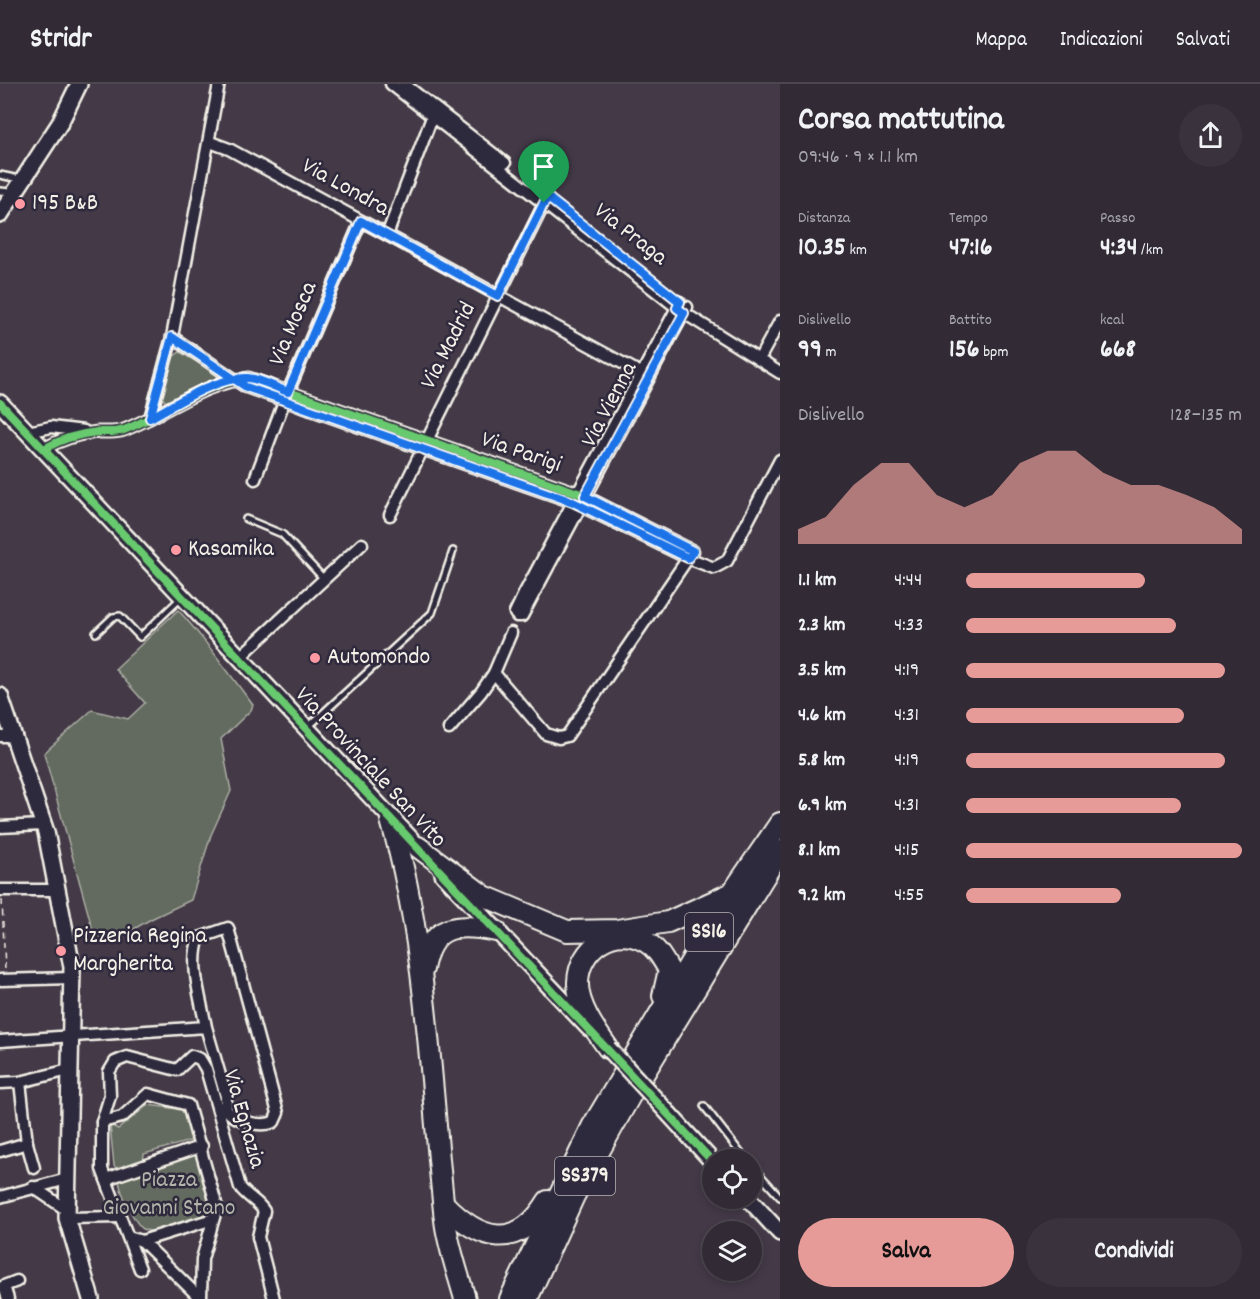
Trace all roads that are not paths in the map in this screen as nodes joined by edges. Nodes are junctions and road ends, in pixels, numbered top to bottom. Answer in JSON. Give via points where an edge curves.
{"nodes":[{"id":1,"x":79,"y":84,"type":"edge"},
{"id":2,"x":219,"y":84,"type":"edge"},
{"id":3,"x":391,"y":84,"type":"edge"},
{"id":4,"x":404,"y":84,"type":"edge"},
{"id":5,"x":434,"y":112,"type":"junction"},
{"id":6,"x":210,"y":142,"type":"junction"},
{"id":7,"x":0,"y":175,"type":"edge"},
{"id":8,"x":13,"y":188,"type":"edge"},
{"id":9,"x":546,"y":200,"type":"junction"},
{"id":10,"x":0,"y":215,"type":"edge"},
{"id":11,"x":361,"y":221,"type":"junction"},
{"id":12,"x":387,"y":235,"type":"junction"},
{"id":13,"x":498,"y":296,"type":"junction"},
{"id":14,"x":682,"y":308,"type":"junction"},
{"id":15,"x":780,"y":321,"type":"edge"},
{"id":16,"x":172,"y":337,"type":"junction"},
{"id":17,"x":762,"y":354,"type":"junction"},
{"id":18,"x":780,"y":365,"type":"edge"},
{"id":19,"x":780,"y":373,"type":"edge"},
{"id":20,"x":646,"y":376,"type":"junction"},
{"id":21,"x":234,"y":380,"type":"junction"},
{"id":22,"x":286,"y":396,"type":"junction"},
{"id":23,"x":0,"y":403,"type":"edge"},
{"id":24,"x":150,"y":418,"type":"junction"},
{"id":25,"x":28,"y":432,"type":"junction"},
{"id":26,"x":94,"y":432,"type":"junction"},
{"id":27,"x":424,"y":444,"type":"junction"},
{"id":28,"x":44,"y":449,"type":"junction"},
{"id":29,"x":780,"y":460,"type":"edge"},
{"id":30,"x":255,"y":479,"type":"dead end"},
{"id":31,"x":579,"y":499,"type":"junction"},
{"id":32,"x":390,"y":515,"type":"dead end"},
{"id":33,"x":246,"y":519,"type":"dead end"},
{"id":34,"x":362,"y":544,"type":"dead end"},
{"id":35,"x":453,"y":551,"type":"dead end"},
{"id":36,"x":688,"y":558,"type":"junction"},
{"id":37,"x":324,"y":579,"type":"junction"},
{"id":38,"x":182,"y":597,"type":"junction"},
{"id":39,"x":96,"y":633,"type":"dead end"},
{"id":40,"x":511,"y":633,"type":"dead end"},
{"id":41,"x":239,"y":658,"type":"junction"},
{"id":42,"x":494,"y":673,"type":"junction"},
{"id":43,"x":0,"y":696,"type":"edge"},
{"id":44,"x":306,"y":729,"type":"junction"},
{"id":45,"x":449,"y":729,"type":"dead end"},
{"id":46,"x":7,"y":736,"type":"edge"},
{"id":47,"x":391,"y":820,"type":"junction"},
{"id":48,"x":780,"y":823,"type":"edge"},
{"id":49,"x":43,"y":825,"type":"junction"},
{"id":50,"x":0,"y":827,"type":"edge"},
{"id":51,"x":418,"y":847,"type":"junction"},
{"id":52,"x":780,"y":851,"type":"edge"},
{"id":53,"x":780,"y":867,"type":"edge"},
{"id":54,"x":1,"y":890,"type":"edge"},
{"id":55,"x":59,"y":890,"type":"junction"},
{"id":56,"x":732,"y":893,"type":"junction"},
{"id":57,"x":496,"y":931,"type":"junction"},
{"id":58,"x":422,"y":975,"type":"junction"},
{"id":59,"x":72,"y":978,"type":"junction"},
{"id":60,"x":3,"y":980,"type":"edge"},
{"id":61,"x":698,"y":984,"type":"junction"},
{"id":62,"x":206,"y":1027,"type":"junction"},
{"id":63,"x":70,"y":1038,"type":"junction"},
{"id":64,"x":0,"y":1041,"type":"edge"},
{"id":65,"x":642,"y":1043,"type":"junction"},
{"id":66,"x":608,"y":1048,"type":"junction"},
{"id":67,"x":69,"y":1070,"type":"junction"},
{"id":68,"x":20,"y":1082,"type":"junction"},
{"id":69,"x":0,"y":1083,"type":"edge"},
{"id":70,"x":704,"y":1106,"type":"dead end"},
{"id":71,"x":102,"y":1122,"type":"junction"},
{"id":72,"x":592,"y":1126,"type":"junction"},
{"id":73,"x":27,"y":1143,"type":"junction"},
{"id":74,"x":202,"y":1146,"type":"junction"},
{"id":75,"x":737,"y":1149,"type":"edge"},
{"id":76,"x":702,"y":1150,"type":"edge"},
{"id":77,"x":0,"y":1151,"type":"edge"},
{"id":78,"x":34,"y":1168,"type":"dead end"},
{"id":79,"x":762,"y":1177,"type":"edge"},
{"id":80,"x":67,"y":1179,"type":"junction"},
{"id":81,"x":106,"y":1179,"type":"junction"},
{"id":82,"x":33,"y":1187,"type":"junction"},
{"id":83,"x":0,"y":1197,"type":"edge"},
{"id":84,"x":780,"y":1197,"type":"edge"},
{"id":85,"x":444,"y":1204,"type":"junction"},
{"id":86,"x":758,"y":1209,"type":"edge"},
{"id":87,"x":67,"y":1214,"type":"junction"},
{"id":88,"x":120,"y":1217,"type":"junction"},
{"id":89,"x":213,"y":1219,"type":"junction"},
{"id":90,"x":780,"y":1233,"type":"edge"},
{"id":91,"x":128,"y":1237,"type":"junction"},
{"id":92,"x":142,"y":1241,"type":"junction"},
{"id":93,"x":547,"y":1255,"type":"junction"},
{"id":94,"x":140,"y":1269,"type":"dead end"},
{"id":95,"x":17,"y":1281,"type":"dead end"},
{"id":96,"x":8,"y":1299,"type":"edge"},
{"id":97,"x":91,"y":1299,"type":"edge"},
{"id":98,"x":201,"y":1299,"type":"edge"},
{"id":99,"x":274,"y":1299,"type":"edge"},
{"id":100,"x":465,"y":1299,"type":"edge"},
{"id":101,"x":510,"y":1299,"type":"edge"},
{"id":102,"x":527,"y":1299,"type":"edge"},
{"id":103,"x":536,"y":1299,"type":"edge"}],
"edges":[{"from":1,"to":8,"type":"main road","via":[[60,123]]},
{"from":2,"to":6,"type":"street"},
{"from":3,"to":5,"type":"street","name":"Via Praga"},
{"from":4,"to":5,"type":"street","name":"Via Praga"},
{"from":5,"to":9,"type":"street","name":"Via Praga"},
{"from":5,"to":12,"type":"street"},
{"from":6,"to":11,"type":"street","name":"Via Londra"},
{"from":6,"to":16,"type":"street"},
{"from":7,"to":8,"type":"lane"},
{"from":8,"to":10,"type":"main road"},
{"from":9,"to":13,"type":"street","name":"Via Madrid"},
{"from":9,"to":14,"type":"street","name":"Via Praga"},
{"from":11,"to":12,"type":"street","name":"Via Londra"},
{"from":11,"to":22,"type":"street","name":"Via Mosca"},
{"from":12,"to":13,"type":"street","name":"Via Londra"},
{"from":13,"to":20,"type":"street","name":"Via Londra"},
{"from":13,"to":27,"type":"street","name":"Via Madrid"},
{"from":14,"to":17,"type":"street","name":"Via Praga"},
{"from":14,"to":19,"type":"street","name":"Via Praga"},
{"from":14,"to":20,"type":"street","name":"Via Vienna"},
{"from":15,"to":17,"type":"street"},
{"from":16,"to":21,"type":"street","name":"Via Parigi"},
{"from":16,"to":24,"type":"street"},
{"from":17,"to":18,"type":"street","name":"Via Praga"},
{"from":20,"to":31,"type":"street","name":"Via Vienna"},
{"from":21,"to":22,"type":"street","name":"Via Parigi","via":[[246,387]]},
{"from":21,"to":24,"type":"street","via":[[201,390]]},
{"from":22,"to":27,"type":"street","name":"Via Parigi"},
{"from":22,"to":30,"type":"street","name":"Via Mosca"},
{"from":23,"to":25,"type":"main road","name":"Via Provinciale San Vito"},
{"from":24,"to":26,"type":"street","via":[[121,431]]},
{"from":25,"to":26,"type":"street","via":[[51,427]]},
{"from":25,"to":28,"type":"main road","name":"Via Provinciale San Vito"},
{"from":26,"to":28,"type":"street"},
{"from":27,"to":31,"type":"street","name":"Via Parigi"},
{"from":27,"to":32,"type":"street","name":"Via Madrid"},
{"from":28,"to":38,"type":"main road","name":"Via Provinciale San Vito"},
{"from":29,"to":36,"type":"street","name":"Via Parigi","via":[[727,561],[714,568]]},
{"from":31,"to":31,"type":"street","name":"Via Vienna","via":[[525,592],[517,616],[522,616]]},
{"from":31,"to":36,"type":"street","name":"Via Parigi"},
{"from":33,"to":37,"type":"lane","via":[[282,534]]},
{"from":34,"to":37,"type":"street"},
{"from":35,"to":44,"type":"lane","via":[[432,613]]},
{"from":36,"to":42,"type":"street","via":[[567,736],[546,734]]},
{"from":37,"to":41,"type":"street"},
{"from":38,"to":39,"type":"lane","via":[[140,637],[120,616],[113,617]]},
{"from":38,"to":41,"type":"main road","name":"Via Provinciale San Vito"},
{"from":40,"to":42,"type":"street"},
{"from":41,"to":44,"type":"main road","name":"Via Provinciale San Vito"},
{"from":42,"to":45,"type":"street"},
{"from":43,"to":46,"type":"main road"},
{"from":44,"to":47,"type":"main road","name":"Via Provinciale San Vito"},
{"from":46,"to":49,"type":"main road"},
{"from":47,"to":51,"type":"main road","name":"Via Provinciale San Vito"},
{"from":47,"to":58,"type":"highway","via":[[407,873]]},
{"from":48,"to":56,"type":"highway","number":"SS16"},
{"from":49,"to":50,"type":"street"},
{"from":49,"to":55,"type":"main road"},
{"from":51,"to":56,"type":"highway","via":[[484,896],[567,931],[617,930],[668,922]]},
{"from":51,"to":57,"type":"main road","name":"Via Provinciale San Vito"},
{"from":52,"to":61,"type":"highway","number":"SS379"},
{"from":53,"to":61,"type":"highway","via":[[707,977]]},
{"from":54,"to":55,"type":"street"},
{"from":55,"to":59,"type":"main road"},
{"from":56,"to":65,"type":"highway","number":"SS16"},
{"from":57,"to":58,"type":"highway","via":[[471,926],[446,930],[427,948]]},
{"from":57,"to":66,"type":"main road","name":"Via Provinciale San Vito"},
{"from":58,"to":85,"type":"highway"},
{"from":59,"to":60,"type":"street"},
{"from":59,"to":63,"type":"main road"},
{"from":61,"to":93,"type":"highway","number":"SS379","via":[[574,1196]]},
{"from":62,"to":62,"type":"street","via":[[226,1096],[226,1110],[238,1120],[267,1125],[274,1122],[278,1113],[228,928],[199,938],[195,948]]},
{"from":62,"to":63,"type":"street"},
{"from":63,"to":64,"type":"street"},
{"from":63,"to":67,"type":"main road"},
{"from":65,"to":66,"type":"highway","via":[[663,999],[669,970],[661,955],[646,942],[627,937],[607,938],[586,952],[578,982],[592,1024]]},
{"from":65,"to":72,"type":"highway","number":"SS16"},
{"from":66,"to":76,"type":"main road","name":"Via Provinciale San Vito","bridge":true},
{"from":67,"to":68,"type":"street"},
{"from":67,"to":80,"type":"main road"},
{"from":68,"to":69,"type":"street"},
{"from":68,"to":73,"type":"street"},
{"from":70,"to":75,"type":"lane"},
{"from":71,"to":74,"type":"street","via":[[122,1117],[148,1094],[188,1105]]},
{"from":71,"to":81,"type":"street","via":[[102,1169]]},
{"from":71,"to":99,"type":"street","name":"Via Egnazia","via":[[110,1096],[109,1072],[116,1062],[133,1057],[177,1070],[192,1056],[200,1059],[240,1187],[264,1211],[258,1237]]},
{"from":72,"to":85,"type":"highway","via":[[539,1215],[507,1237],[473,1229]]},
{"from":72,"to":101,"type":"highway","number":"SS379"},
{"from":73,"to":77,"type":"street"},
{"from":73,"to":78,"type":"street"},
{"from":74,"to":81,"type":"street"},
{"from":74,"to":89,"type":"street","via":[[217,1207]]},
{"from":79,"to":84,"type":"lane"},
{"from":80,"to":82,"type":"street"},
{"from":80,"to":87,"type":"main road"},
{"from":81,"to":88,"type":"street"},
{"from":82,"to":83,"type":"street"},
{"from":82,"to":87,"type":"street"},
{"from":85,"to":100,"type":"highway"},
{"from":86,"to":90,"type":"main road"},
{"from":87,"to":88,"type":"street"},
{"from":87,"to":97,"type":"main road"},
{"from":88,"to":91,"type":"street"},
{"from":89,"to":92,"type":"street"},
{"from":89,"to":98,"type":"street","via":[[205,1243]]},
{"from":91,"to":92,"type":"street"},
{"from":91,"to":94,"type":"street"},
{"from":92,"to":98,"type":"street"},
{"from":93,"to":102,"type":"highway","number":"SS379"},
{"from":93,"to":103,"type":"highway","via":[[548,1269]]},
{"from":95,"to":96,"type":"street","via":[[4,1286]]}]}
